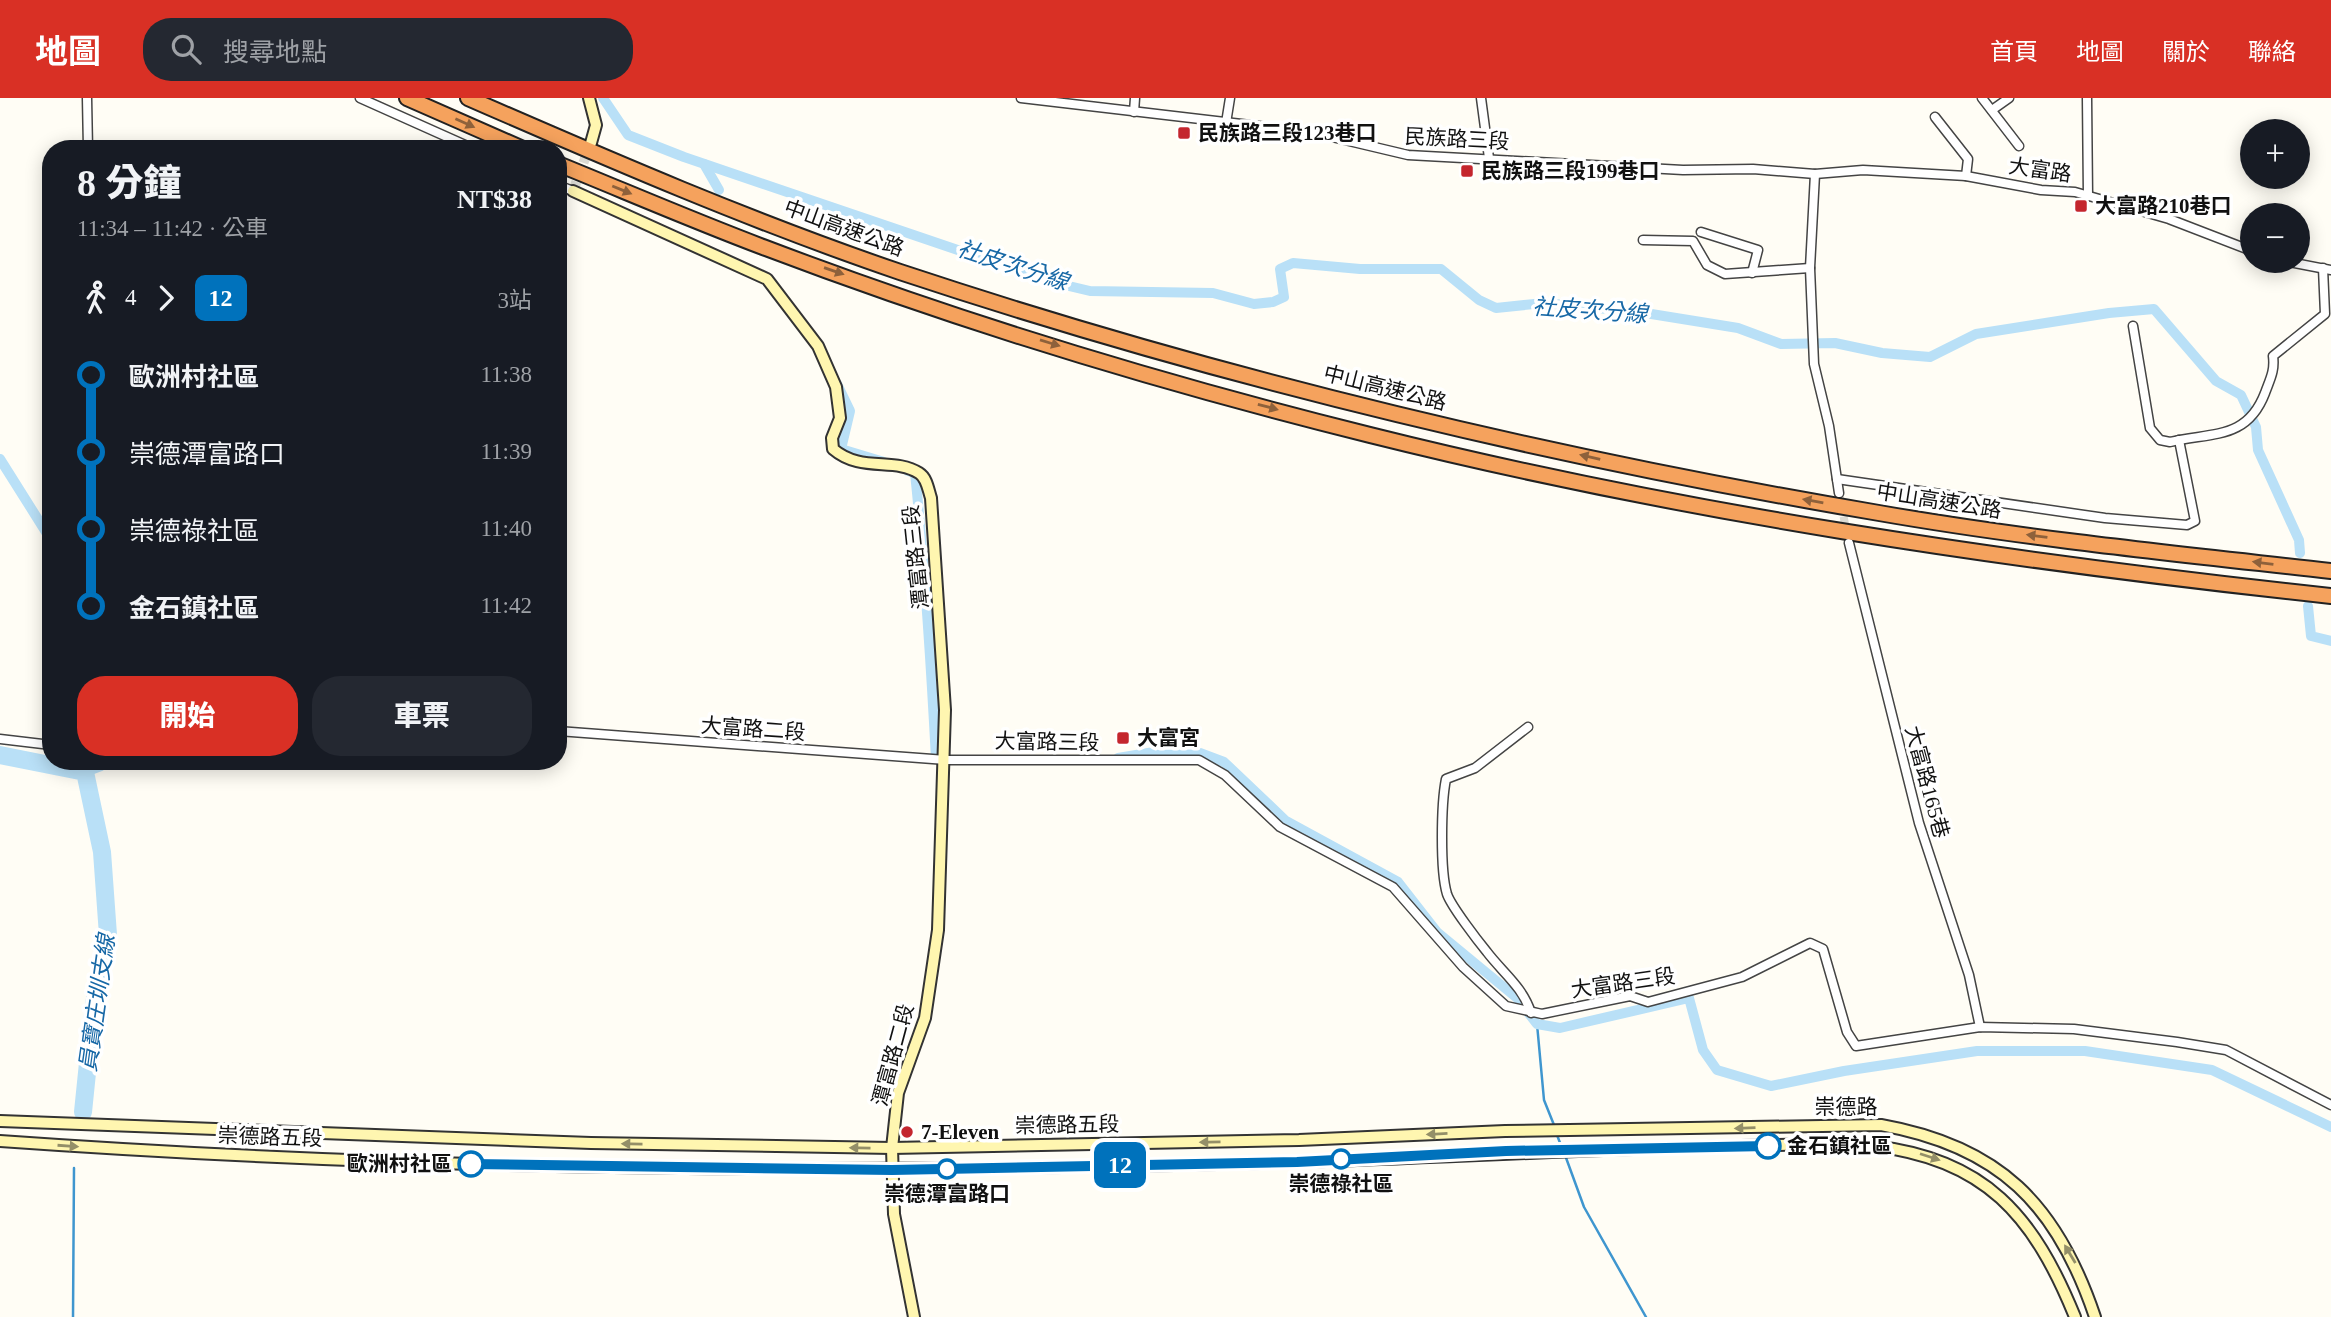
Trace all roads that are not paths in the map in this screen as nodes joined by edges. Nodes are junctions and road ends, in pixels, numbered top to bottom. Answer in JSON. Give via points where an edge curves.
{"nodes":[{"id":1,"x":87,"y":98,"type":"edge"},
{"id":2,"x":360,"y":98,"type":"edge"},
{"id":3,"x":407,"y":98,"type":"edge"},
{"id":4,"x":468,"y":98,"type":"edge"},
{"id":5,"x":589,"y":98,"type":"edge"},
{"id":6,"x":1021,"y":98,"type":"edge"},
{"id":7,"x":1135,"y":98,"type":"edge"},
{"id":8,"x":1230,"y":98,"type":"edge"},
{"id":9,"x":1481,"y":98,"type":"edge"},
{"id":10,"x":1982,"y":98,"type":"edge"},
{"id":11,"x":2009,"y":98,"type":"edge"},
{"id":12,"x":2087,"y":98,"type":"edge"},
{"id":13,"x":1992,"y":110,"type":"junction"},
{"id":14,"x":1133,"y":112,"type":"junction"},
{"id":15,"x":1935,"y":117,"type":"dead end"},
{"id":16,"x":1226,"y":123,"type":"junction"},
{"id":17,"x":88,"y":140,"type":"edge"},
{"id":18,"x":454,"y":140,"type":"edge"},
{"id":19,"x":503,"y":140,"type":"edge"},
{"id":20,"x":591,"y":143,"type":"tunnel mouth"},
{"id":21,"x":2019,"y":146,"type":"dead end"},
{"id":22,"x":1489,"y":158,"type":"junction"},
{"id":23,"x":567,"y":168,"type":"edge"},
{"id":24,"x":1815,"y":174,"type":"junction"},
{"id":25,"x":1966,"y":176,"type":"junction"},
{"id":26,"x":567,"y":189,"type":"edge"},
{"id":27,"x":573,"y":191,"type":"joint"},
{"id":28,"x":2088,"y":197,"type":"junction"},
{"id":29,"x":1701,"y":232,"type":"dead end"},
{"id":30,"x":1643,"y":240,"type":"dead end"},
{"id":31,"x":2240,"y":246,"type":"edge"},
{"id":32,"x":1810,"y":268,"type":"junction"},
{"id":33,"x":2327,"y":269,"type":"edge"},
{"id":34,"x":1752,"y":273,"type":"junction"},
{"id":35,"x":2133,"y":326,"type":"dead end"},
{"id":36,"x":2179,"y":440,"type":"junction"},
{"id":37,"x":1837,"y":479,"type":"junction"},
{"id":38,"x":1839,"y":493,"type":"tunnel mouth"},
{"id":39,"x":1849,"y":544,"type":"tunnel mouth"},
{"id":40,"x":2331,"y":571,"type":"edge"},
{"id":41,"x":2331,"y":596,"type":"edge"},
{"id":42,"x":1528,"y":727,"type":"dead end"},
{"id":43,"x":567,"y":733,"type":"edge"},
{"id":44,"x":0,"y":739,"type":"edge"},
{"id":45,"x":42,"y":744,"type":"edge"},
{"id":46,"x":946,"y":760,"type":"junction"},
{"id":47,"x":1531,"y":1013,"type":"junction"},
{"id":48,"x":1980,"y":1027,"type":"junction"},
{"id":49,"x":2331,"y":1105,"type":"edge"},
{"id":50,"x":0,"y":1121,"type":"edge"},
{"id":51,"x":1505,"y":1131,"type":"joint"},
{"id":52,"x":0,"y":1141,"type":"edge"},
{"id":53,"x":892,"y":1148,"type":"junction"},
{"id":54,"x":1506,"y":1151,"type":"joint"},
{"id":55,"x":892,"y":1170,"type":"junction"},
{"id":56,"x":914,"y":1317,"type":"edge"},
{"id":57,"x":2075,"y":1317,"type":"edge"},
{"id":58,"x":2095,"y":1317,"type":"edge"}],
"edges":[{"from":1,"to":17,"type":"street"},
{"from":2,"to":18,"type":"street"},
{"from":3,"to":19,"type":"highway","one_way":true},
{"from":40,"to":4,"type":"highway","name":"中山高速公路","one_way":true,"via":[[2013,534],[1853,509],[1650,471],[1208,366],[897,271],[691,192]]},
{"from":5,"to":20,"type":"street","via":[[596,125]]},
{"from":6,"to":14,"type":"street","name":"民族路三段"},
{"from":7,"to":14,"type":"street"},
{"from":8,"to":16,"type":"street"},
{"from":9,"to":22,"type":"street"},
{"from":10,"to":13,"type":"street"},
{"from":11,"to":13,"type":"street"},
{"from":12,"to":28,"type":"street"},
{"from":13,"to":21,"type":"street"},
{"from":14,"to":16,"type":"street","name":"民族路三段"},
{"from":15,"to":25,"type":"street","via":[[1968,159]]},
{"from":16,"to":22,"type":"street","name":"民族路三段","via":[[1311,132],[1395,154]]},
{"from":22,"to":24,"type":"street","name":"民族路三段"},
{"from":23,"to":41,"type":"highway","name":"中山高速公路","one_way":true,"via":[[765,247],[979,322],[1367,434],[1641,495],[1831,531]]},
{"from":24,"to":25,"type":"street","name":"大富路","via":[[1863,170]]},
{"from":24,"to":32,"type":"street"},
{"from":25,"to":28,"type":"street","name":"大富路"},
{"from":26,"to":27,"type":"street"},
{"from":27,"to":46,"type":"street","name":"潭富路三段","via":[[768,279],[818,346],[836,387],[840,418],[833,449],[846,460],[906,469],[926,481],[941,613]]},
{"from":28,"to":31,"type":"street","name":"大富路","via":[[2169,219]]},
{"from":29,"to":34,"type":"street","via":[[1758,250]]},
{"from":30,"to":34,"type":"street","via":[[1693,241],[1707,265],[1725,274]]},
{"from":32,"to":34,"type":"street"},
{"from":32,"to":37,"type":"street","via":[[1814,364]]},
{"from":33,"to":36,"type":"street","via":[[2325,314],[2273,356],[2275,369],[2258,408],[2238,429]]},
{"from":35,"to":36,"type":"street","via":[[2150,428],[2160,440]]},
{"from":36,"to":37,"type":"street","via":[[2195,521],[2187,524],[2105,518]]},
{"from":37,"to":38,"type":"street"},
{"from":39,"to":48,"type":"street","name":"大富路165巷","via":[[1919,823],[1969,975]]},
{"from":42,"to":47,"type":"street","via":[[1475,768],[1446,779],[1444,856],[1447,893],[1453,905],[1526,996]]},
{"from":43,"to":46,"type":"street","name":"大富路二段"},
{"from":44,"to":45,"type":"street"},
{"from":46,"to":47,"type":"street","name":"大富路三段","via":[[1199,760],[1225,775],[1280,827],[1393,887],[1463,967],[1506,1006]]},
{"from":46,"to":53,"type":"street","name":"潭富路二段","via":[[938,930],[925,1018],[898,1093]]},
{"from":47,"to":48,"type":"street","name":"大富路三段","via":[[1630,996],[1648,1002],[1742,977],[1810,943],[1823,948],[1847,1032],[1856,1046]]},
{"from":48,"to":49,"type":"street","name":"大富路三段","via":[[2074,1029],[2226,1050]]},
{"from":53,"to":50,"type":"street","name":"崇德路五段","one_way":true,"via":[[591,1143]]},
{"from":51,"to":53,"type":"street","name":"崇德路五段","one_way":true},
{"from":58,"to":51,"type":"street","name":"崇德路","one_way":true,"via":[[2074,1259],[2037,1207],[1998,1168],[1937,1138],[1881,1125]]},
{"from":52,"to":55,"type":"street","name":"崇德路五段","one_way":true,"via":[[152,1152],[555,1167]]},
{"from":53,"to":55,"type":"street","name":"潭富路二段"},
{"from":54,"to":55,"type":"street","name":"崇德路五段","via":[[1297,1162]]},
{"from":54,"to":57,"type":"street","name":"崇德路","one_way":true,"via":[[1846,1144],[1929,1156],[1980,1182],[2024,1220],[2058,1274]]},
{"from":55,"to":56,"type":"street","name":"潭富路二段","via":[[894,1214]]}]}
